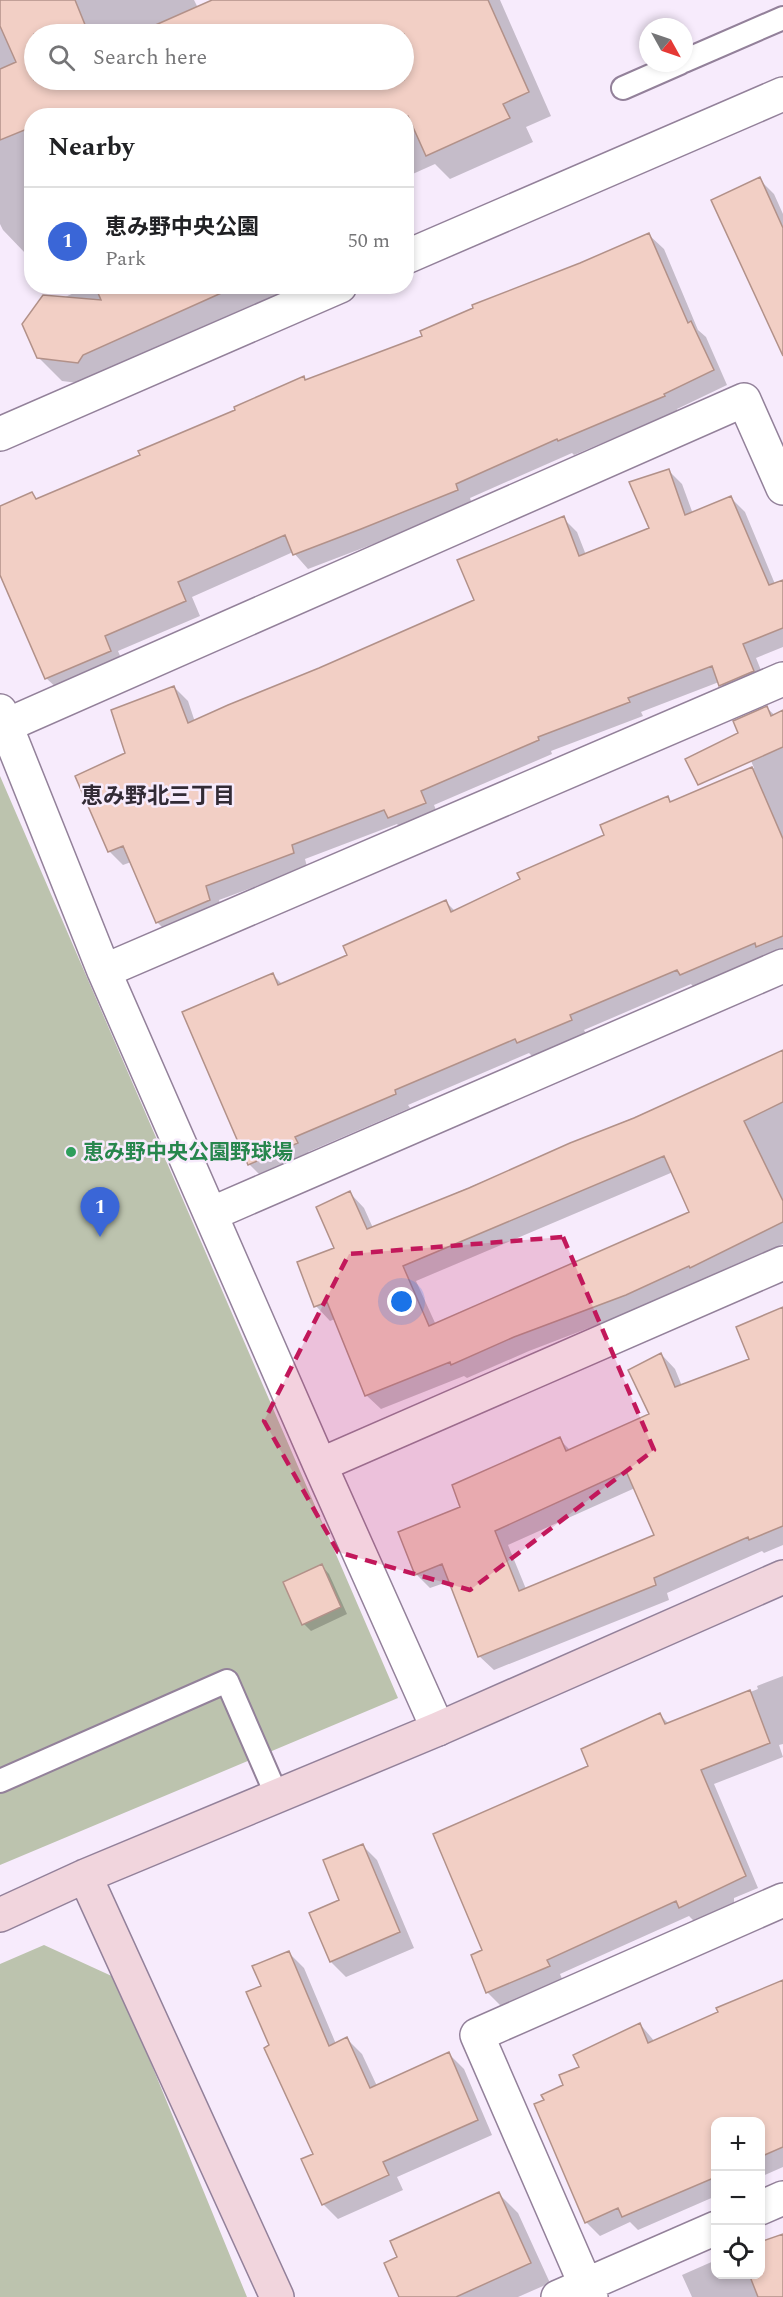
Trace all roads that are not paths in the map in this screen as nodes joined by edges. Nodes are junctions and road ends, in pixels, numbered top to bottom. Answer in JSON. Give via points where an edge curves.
{"nodes":[{"id":1,"x":783,"y":18,"type":"edge"},
{"id":2,"x":693,"y":57,"type":"edge"},
{"id":3,"x":659,"y":72,"type":"edge"},
{"id":4,"x":623,"y":88,"type":"dead end"},
{"id":5,"x":783,"y":94,"type":"edge"},
{"id":6,"x":414,"y":255,"type":"edge"},
{"id":7,"x":322,"y":294,"type":"edge"},
{"id":8,"x":0,"y":434,"type":"edge"},
{"id":9,"x":783,"y":488,"type":"edge"},
{"id":10,"x":783,"y":679,"type":"edge"},
{"id":11,"x":4,"y":718,"type":"edge"},
{"id":12,"x":783,"y":966,"type":"edge"},
{"id":13,"x":104,"y":971,"type":"junction"},
{"id":14,"x":211,"y":1214,"type":"junction"},
{"id":15,"x":783,"y":1263,"type":"edge"},
{"id":16,"x":320,"y":1465,"type":"junction"},
{"id":17,"x":783,"y":1577,"type":"edge"},
{"id":18,"x":438,"y":1729,"type":"junction"},
{"id":19,"x":0,"y":1781,"type":"edge"},
{"id":20,"x":277,"y":1796,"type":"junction"},
{"id":21,"x":85,"y":1876,"type":"junction"},
{"id":22,"x":783,"y":1900,"type":"edge"},
{"id":23,"x":0,"y":1915,"type":"edge"},
{"id":24,"x":783,"y":2198,"type":"edge"},
{"id":25,"x":765,"y":2206,"type":"edge"},
{"id":26,"x":711,"y":2230,"type":"edge"},
{"id":27,"x":579,"y":2293,"type":"edge"},
{"id":28,"x":277,"y":2297,"type":"edge"}],
"edges":[{"from":1,"to":2,"type":"lane"},
{"from":3,"to":4,"type":"lane"},
{"from":5,"to":6,"type":"street"},
{"from":7,"to":8,"type":"street"},
{"from":9,"to":11,"type":"street","via":[[744,400]]},
{"from":10,"to":13,"type":"street"},
{"from":11,"to":13,"type":"street"},
{"from":12,"to":14,"type":"street"},
{"from":13,"to":14,"type":"street"},
{"from":14,"to":16,"type":"street"},
{"from":15,"to":16,"type":"street"},
{"from":16,"to":18,"type":"street"},
{"from":17,"to":18,"type":"street"},
{"from":18,"to":20,"type":"street"},
{"from":19,"to":20,"type":"lane","via":[[227,1681]]},
{"from":20,"to":21,"type":"street"},
{"from":21,"to":23,"type":"street"},
{"from":21,"to":28,"type":"street"},
{"from":22,"to":27,"type":"street","via":[[477,2035]]},
{"from":24,"to":25,"type":"street"},
{"from":26,"to":27,"type":"street"}]}
